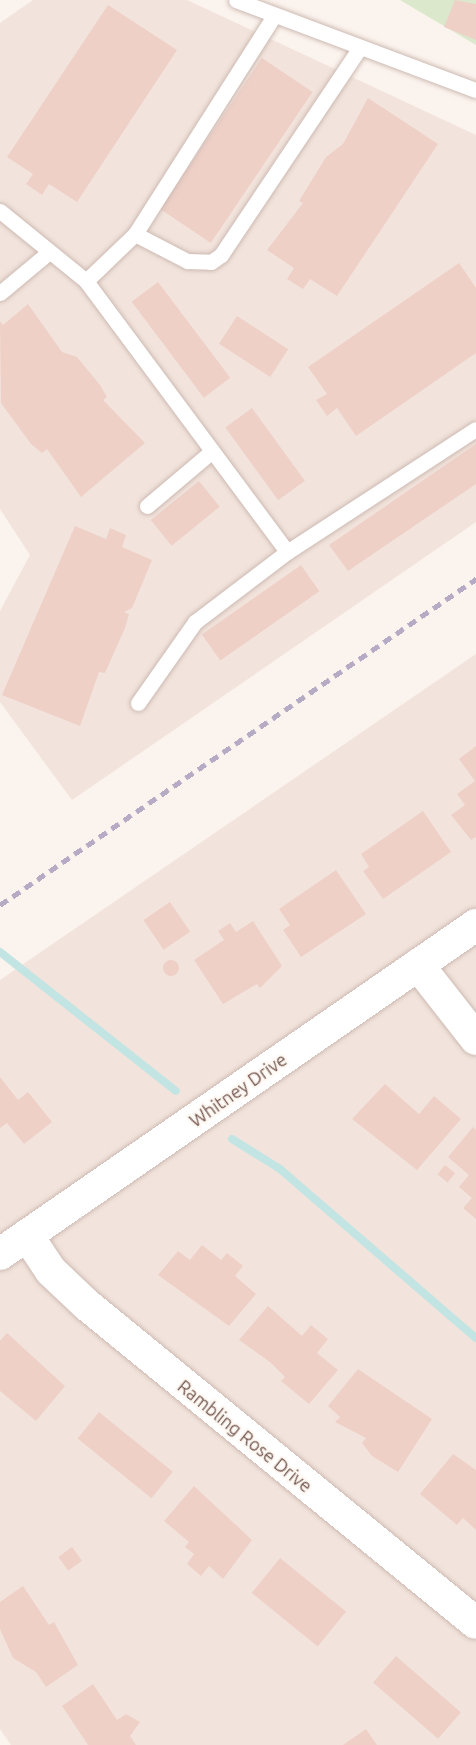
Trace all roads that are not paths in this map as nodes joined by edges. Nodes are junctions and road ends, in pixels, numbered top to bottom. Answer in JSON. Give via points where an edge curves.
{"nodes":[{"id":1,"x":236,"y":0,"type":"edge"},
{"id":2,"x":274,"y":16,"type":"junction"},
{"id":3,"x":359,"y":49,"type":"junction"},
{"id":4,"x":476,"y":90,"type":"edge"},
{"id":5,"x":0,"y":211,"type":"edge"},
{"id":6,"x":135,"y":234,"type":"junction"},
{"id":7,"x":48,"y":253,"type":"junction"},
{"id":8,"x":86,"y":281,"type":"junction"},
{"id":9,"x":0,"y":293,"type":"edge"},
{"id":10,"x":476,"y":429,"type":"edge"},
{"id":11,"x":211,"y":452,"type":"junction"},
{"id":12,"x":147,"y":506,"type":"dead end"},
{"id":13,"x":287,"y":552,"type":"junction"},
{"id":14,"x":138,"y":703,"type":"dead end"},
{"id":15,"x":476,"y":925,"type":"edge"},
{"id":16,"x":418,"y":965,"type":"junction"},
{"id":17,"x":476,"y":1039,"type":"edge"},
{"id":18,"x":27,"y":1235,"type":"junction"},
{"id":19,"x":0,"y":1254,"type":"edge"},
{"id":20,"x":476,"y":1623,"type":"edge"}],
"edges":[{"from":1,"to":2,"type":"lane"},
{"from":2,"to":3,"type":"lane"},
{"from":2,"to":6,"type":"lane"},
{"from":3,"to":4,"type":"lane"},
{"from":3,"to":6,"type":"lane","via":[[221,255],[210,262],[187,261]]},
{"from":5,"to":7,"type":"lane"},
{"from":6,"to":8,"type":"lane"},
{"from":7,"to":8,"type":"lane"},
{"from":7,"to":9,"type":"lane"},
{"from":8,"to":11,"type":"lane"},
{"from":10,"to":13,"type":"lane"},
{"from":11,"to":12,"type":"lane"},
{"from":11,"to":13,"type":"lane"},
{"from":13,"to":14,"type":"lane","via":[[195,622]]},
{"from":15,"to":16,"type":"street","name":"Whitney Drive"},
{"from":16,"to":17,"type":"street"},
{"from":16,"to":18,"type":"street","name":"Whitney Drive"},
{"from":18,"to":19,"type":"street","name":"Whitney Drive"},
{"from":18,"to":20,"type":"street","name":"Rambling Rose Drive","via":[[51,1270],[87,1305]]}]}
